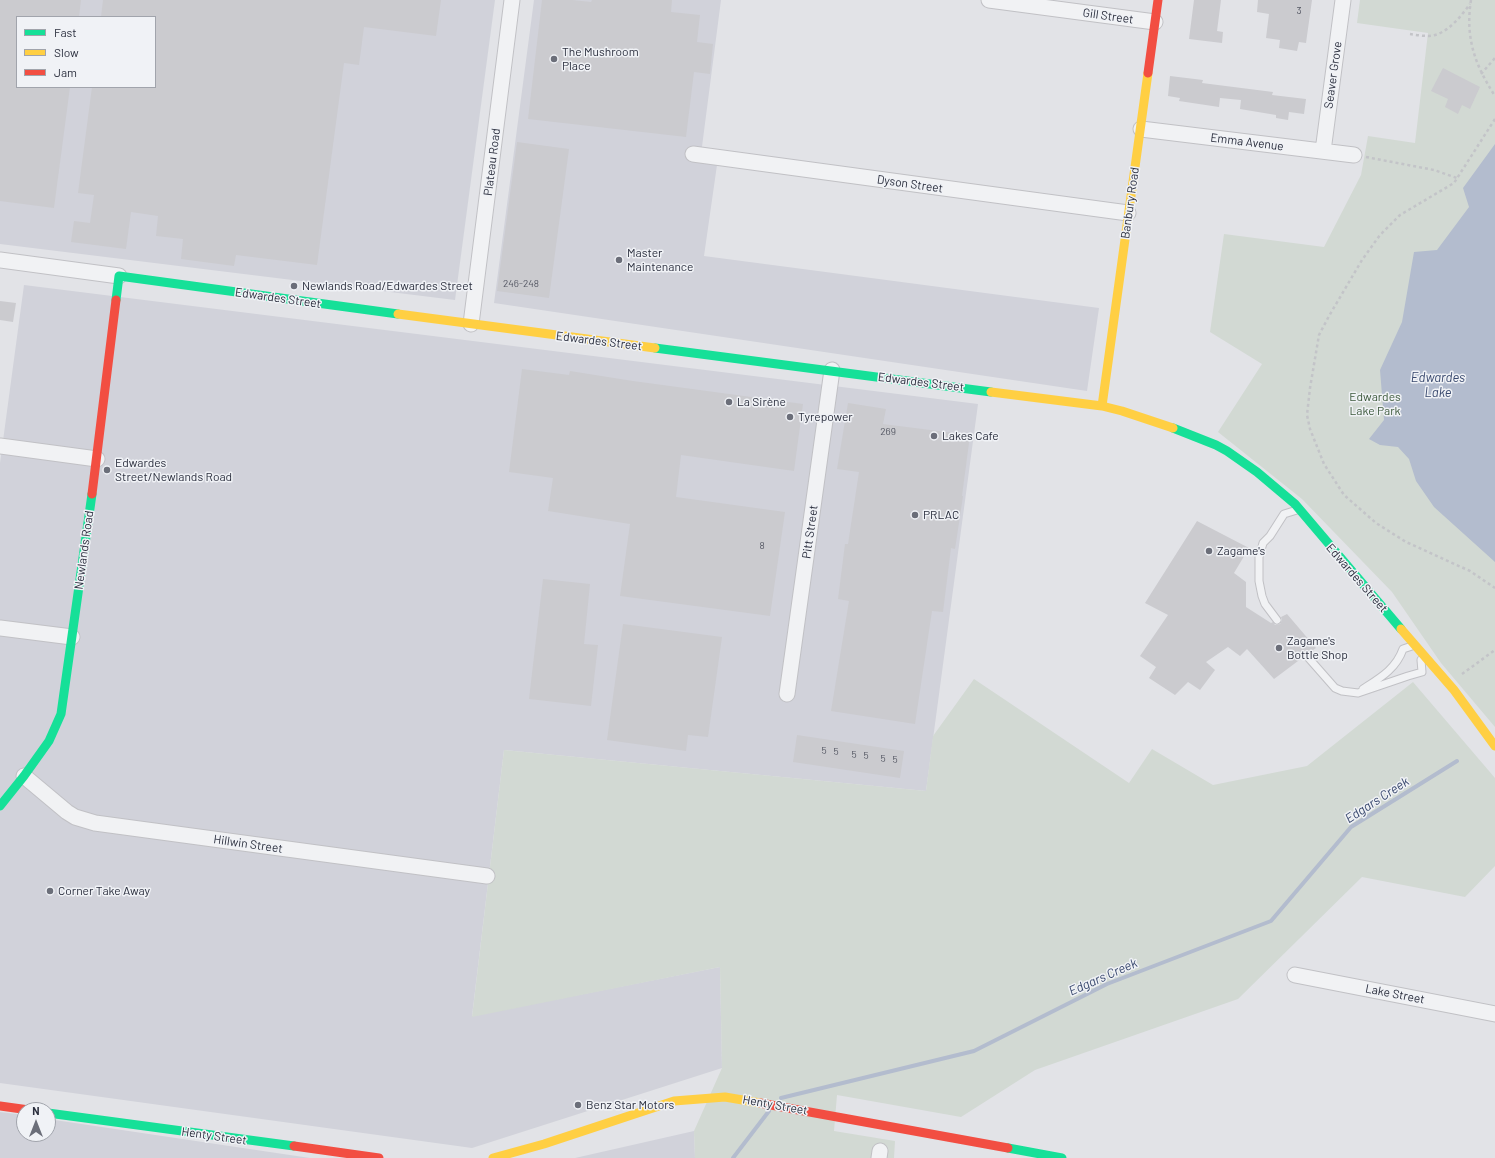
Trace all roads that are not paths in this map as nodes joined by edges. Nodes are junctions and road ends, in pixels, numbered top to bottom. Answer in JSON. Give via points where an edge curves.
{"nodes":[{"id":1,"x":512,"y":0,"type":"edge"},
{"id":2,"x":989,"y":0,"type":"edge"},
{"id":3,"x":1158,"y":0,"type":"edge"},
{"id":4,"x":1343,"y":0,"type":"edge"},
{"id":5,"x":1155,"y":22,"type":"junction"},
{"id":6,"x":1141,"y":128,"type":"junction"},
{"id":7,"x":1323,"y":151,"type":"junction"},
{"id":8,"x":693,"y":154,"type":"dead end"},
{"id":9,"x":1354,"y":155,"type":"road end"},
{"id":10,"x":1128,"y":213,"type":"junction"},
{"id":11,"x":0,"y":260,"type":"edge"},
{"id":12,"x":119,"y":276,"type":"junction"},
{"id":13,"x":471,"y":324,"type":"junction"},
{"id":14,"x":832,"y":370,"type":"junction"},
{"id":15,"x":1102,"y":406,"type":"junction"},
{"id":16,"x":1194,"y":438,"type":"junction"},
{"id":17,"x":0,"y":446,"type":"edge"},
{"id":18,"x":1210,"y":452,"type":"dead end"},
{"id":19,"x":97,"y":459,"type":"junction"},
{"id":20,"x":1299,"y":509,"type":"junction"},
{"id":21,"x":1277,"y":620,"type":"dead end"},
{"id":22,"x":0,"y":628,"type":"edge"},
{"id":23,"x":72,"y":637,"type":"junction"},
{"id":24,"x":1418,"y":648,"type":"junction"},
{"id":25,"x":1406,"y":652,"type":"junction"},
{"id":26,"x":1306,"y":656,"type":"dead end"},
{"id":27,"x":1424,"y":675,"type":"junction"},
{"id":28,"x":1358,"y":692,"type":"junction"},
{"id":29,"x":787,"y":694,"type":"dead end"},
{"id":30,"x":1451,"y":703,"type":"dead end"},
{"id":31,"x":1495,"y":746,"type":"edge"},
{"id":32,"x":24,"y":776,"type":"junction"},
{"id":33,"x":0,"y":806,"type":"edge"},
{"id":34,"x":487,"y":876,"type":"dead end"},
{"id":35,"x":1295,"y":975,"type":"dead end"},
{"id":36,"x":1495,"y":1014,"type":"edge"},
{"id":37,"x":0,"y":1106,"type":"edge"},
{"id":38,"x":16,"y":1108,"type":"edge"},
{"id":39,"x":56,"y":1114,"type":"edge"},
{"id":40,"x":1006,"y":1153,"type":"edge"},
{"id":41,"x":379,"y":1158,"type":"edge"},
{"id":42,"x":493,"y":1158,"type":"edge"},
{"id":43,"x":1062,"y":1158,"type":"edge"}],
"edges":[{"from":1,"to":13,"type":"street","name":"Plateau Road"},
{"from":2,"to":5,"type":"street","name":"Gill Street"},
{"from":3,"to":5,"type":"street","name":"Banbury Road"},
{"from":4,"to":7,"type":"street","name":"Seaver Grove"},
{"from":5,"to":6,"type":"street","name":"Banbury Road"},
{"from":6,"to":7,"type":"street","name":"Emma Avenue"},
{"from":6,"to":10,"type":"street","name":"Banbury Road"},
{"from":7,"to":9,"type":"street","name":"Emma Avenue"},
{"from":8,"to":10,"type":"street","name":"Dyson Street"},
{"from":10,"to":15,"type":"street","name":"Banbury Road"},
{"from":11,"to":12,"type":"street","name":"Edwardes Street"},
{"from":12,"to":13,"type":"street","name":"Edwardes Street"},
{"from":12,"to":19,"type":"street","name":"Newlands Road"},
{"from":13,"to":14,"type":"street","name":"Edwardes Street"},
{"from":14,"to":15,"type":"street","name":"Edwardes Street"},
{"from":14,"to":29,"type":"street","name":"Pitt Street"},
{"from":15,"to":16,"type":"street","name":"Edwardes Street","via":[[1164,425]]},
{"from":16,"to":18,"type":"street","name":"Edwardes Street"},
{"from":16,"to":20,"type":"street","name":"Edwardes Street","via":[[1228,451]]},
{"from":17,"to":19,"type":"street"},
{"from":19,"to":23,"type":"street","name":"Newlands Road"},
{"from":20,"to":21,"type":"lane","via":[[1284,514],[1263,543],[1259,556],[1259,581],[1265,604]]},
{"from":20,"to":24,"type":"street","name":"Edwardes Street"},
{"from":22,"to":23,"type":"street"},
{"from":23,"to":32,"type":"street","name":"Newlands Road","via":[[61,714],[49,741]]},
{"from":24,"to":25,"type":"lane"},
{"from":24,"to":27,"type":"lane"},
{"from":24,"to":31,"type":"street","name":"Edwardes Street","via":[[1454,690]]},
{"from":25,"to":27,"type":"street"},
{"from":25,"to":28,"type":"lane","via":[[1380,678]]},
{"from":26,"to":28,"type":"lane","via":[[1335,688]]},
{"from":27,"to":28,"type":"lane","via":[[1408,676]]},
{"from":30,"to":31,"type":"street","name":"Edwardes Street"},
{"from":32,"to":33,"type":"street","name":"Newlands Road"},
{"from":32,"to":34,"type":"street","name":"Hillwin Street","via":[[71,815],[95,823]]},
{"from":35,"to":36,"type":"street","name":"Lake Street"},
{"from":37,"to":38,"type":"street"},
{"from":39,"to":41,"type":"street","name":"Henty Street"},
{"from":40,"to":42,"type":"street","name":"Henty Street","via":[[835,1116],[725,1097],[674,1101]]},
{"from":40,"to":43,"type":"street","name":"Henty Street"}]}
